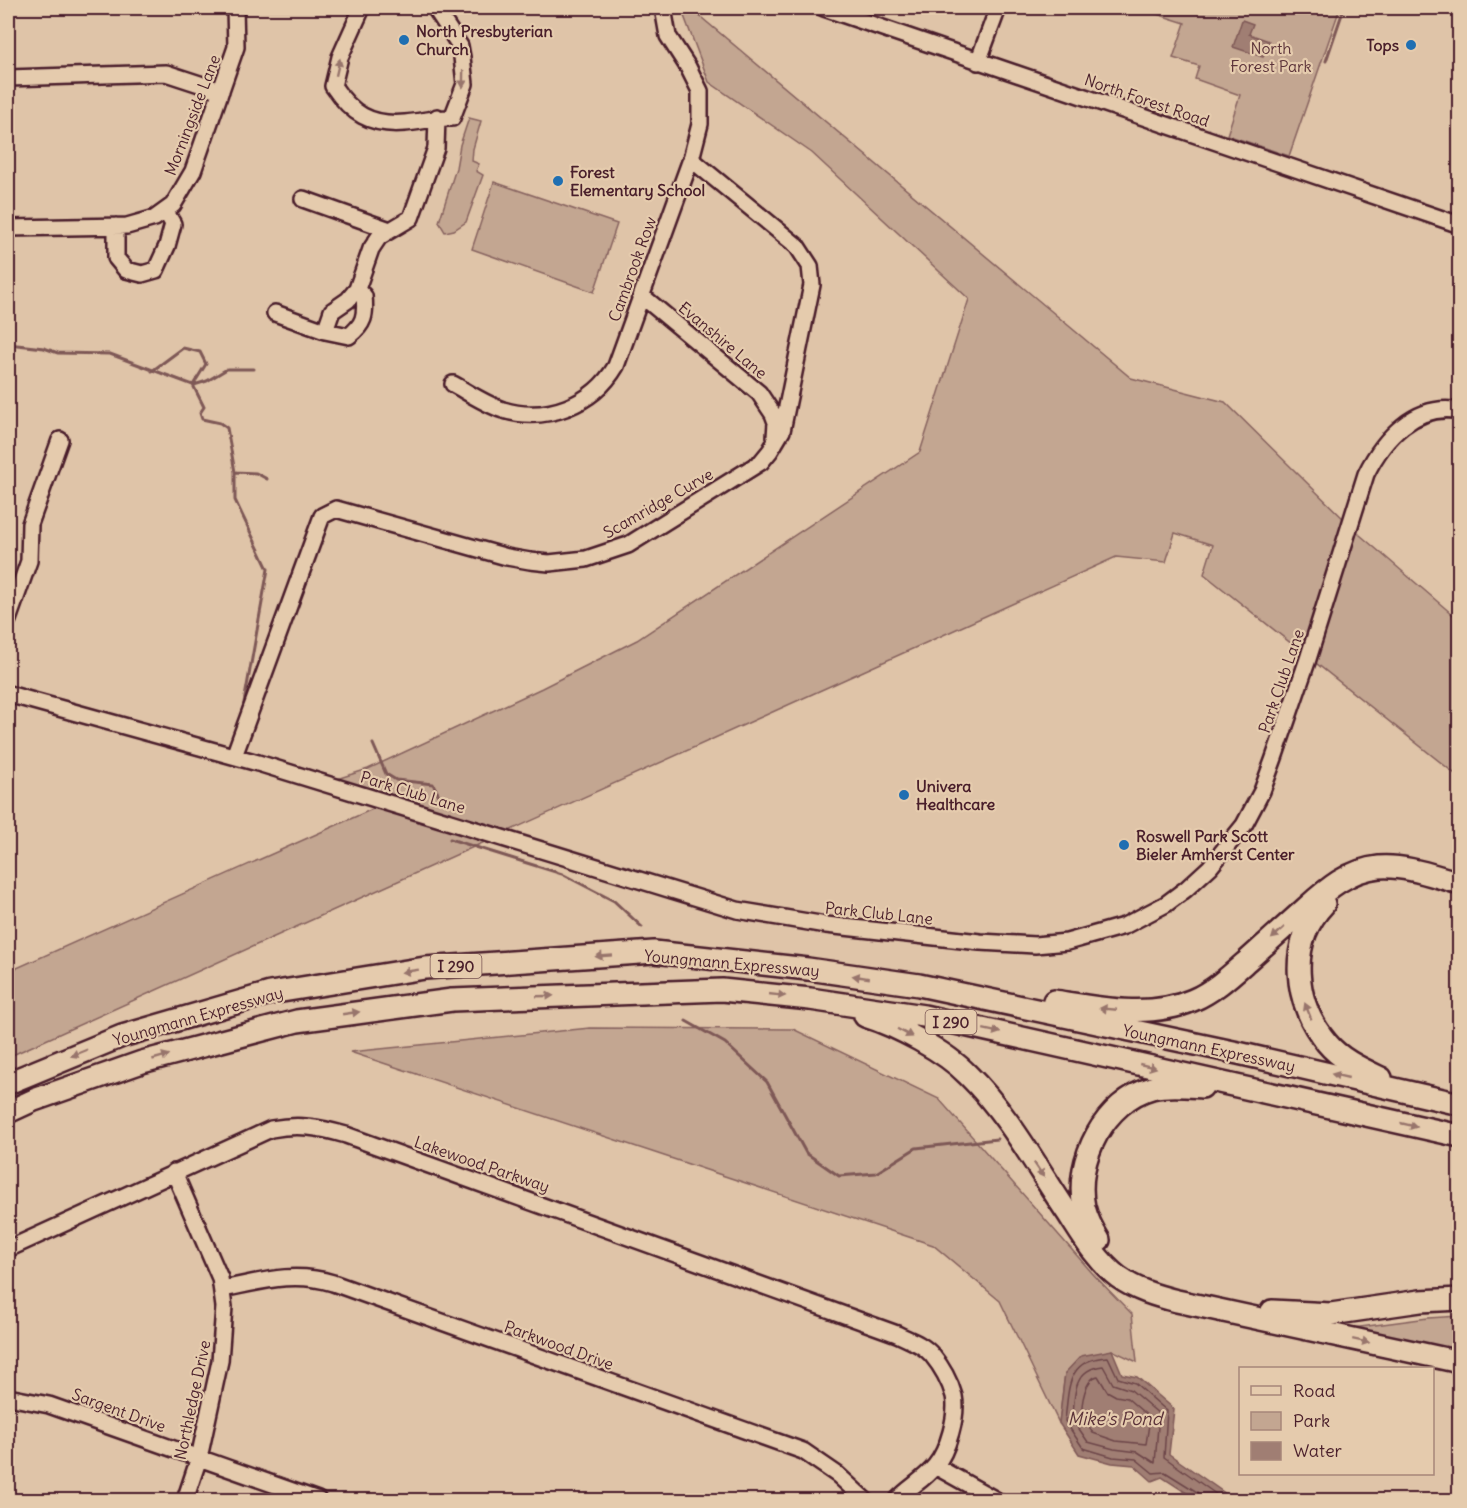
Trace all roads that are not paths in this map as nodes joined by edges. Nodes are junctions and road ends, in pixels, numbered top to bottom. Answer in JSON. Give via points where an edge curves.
{"nodes":[{"id":1,"x":235,"y":8,"type":"edge"},
{"id":2,"x":362,"y":8,"type":"edge"},
{"id":3,"x":435,"y":8,"type":"edge"},
{"id":4,"x":663,"y":8,"type":"edge"},
{"id":5,"x":824,"y":8,"type":"edge"},
{"id":6,"x":998,"y":8,"type":"edge"},
{"id":7,"x":978,"y":62,"type":"junction"},
{"id":8,"x":8,"y":78,"type":"edge"},
{"id":9,"x":221,"y":92,"type":"junction"},
{"id":10,"x":437,"y":117,"type":"junction"},
{"id":11,"x":691,"y":159,"type":"junction"},
{"id":12,"x":303,"y":199,"type":"dead end"},
{"id":13,"x":166,"y":212,"type":"junction"},
{"id":14,"x":1460,"y":225,"type":"edge"},
{"id":15,"x":116,"y":226,"type":"junction"},
{"id":16,"x":8,"y":228,"type":"edge"},
{"id":17,"x":390,"y":230,"type":"junction"},
{"id":18,"x":357,"y":289,"type":"junction"},
{"id":19,"x":642,"y":296,"type":"junction"},
{"id":20,"x":275,"y":313,"type":"dead end"},
{"id":21,"x":325,"y":331,"type":"junction"},
{"id":22,"x":453,"y":384,"type":"dead end"},
{"id":23,"x":792,"y":386,"type":"junction"},
{"id":24,"x":759,"y":393,"type":"junction"},
{"id":25,"x":1460,"y":411,"type":"edge"},
{"id":26,"x":60,"y":440,"type":"dead end"},
{"id":27,"x":770,"y":452,"type":"junction"},
{"id":28,"x":8,"y":620,"type":"edge"},
{"id":29,"x":8,"y":694,"type":"edge"},
{"id":30,"x":234,"y":756,"type":"junction"},
{"id":31,"x":1460,"y":882,"type":"edge"},
{"id":32,"x":1460,"y":889,"type":"edge"},
{"id":33,"x":919,"y":986,"type":"junction"},
{"id":34,"x":810,"y":999,"type":"junction"},
{"id":35,"x":8,"y":1083,"type":"edge"},
{"id":36,"x":1250,"y":1089,"type":"junction"},
{"id":37,"x":1417,"y":1094,"type":"junction"},
{"id":38,"x":1460,"y":1104,"type":"edge"},
{"id":39,"x":8,"y":1112,"type":"edge"},
{"id":40,"x":1460,"y":1136,"type":"edge"},
{"id":41,"x":174,"y":1172,"type":"junction"},
{"id":42,"x":8,"y":1249,"type":"edge"},
{"id":43,"x":223,"y":1289,"type":"junction"},
{"id":44,"x":1460,"y":1299,"type":"edge"},
{"id":45,"x":1460,"y":1308,"type":"edge"},
{"id":46,"x":1263,"y":1320,"type":"junction"},
{"id":47,"x":1460,"y":1362,"type":"edge"},
{"id":48,"x":8,"y":1397,"type":"edge"},
{"id":49,"x":199,"y":1458,"type":"junction"},
{"id":50,"x":935,"y":1466,"type":"junction"},
{"id":51,"x":185,"y":1500,"type":"edge"},
{"id":52,"x":318,"y":1500,"type":"edge"},
{"id":53,"x":865,"y":1500,"type":"edge"},
{"id":54,"x":897,"y":1500,"type":"edge"},
{"id":55,"x":996,"y":1500,"type":"edge"}],
"edges":[{"from":1,"to":9,"type":"street","name":"Morningside Lane","via":[[236,47]]},
{"from":10,"to":2,"type":"street","one_way":true,"via":[[404,123],[361,117],[333,86],[340,57]]},
{"from":3,"to":10,"type":"street","one_way":true,"via":[[460,45],[465,84],[452,118]]},
{"from":4,"to":11,"type":"street","name":"Cambrook Row","via":[[668,36],[700,91],[700,124]]},
{"from":5,"to":7,"type":"street","name":"North Forest Road"},
{"from":6,"to":7,"type":"street"},
{"from":7,"to":14,"type":"street","name":"North Forest Road"},
{"from":8,"to":9,"type":"street","via":[[166,73]]},
{"from":9,"to":13,"type":"street","name":"Morningside Lane","via":[[193,171]]},
{"from":10,"to":17,"type":"street","via":[[436,148],[411,218]]},
{"from":11,"to":19,"type":"street","name":"Cambrook Row"},
{"from":11,"to":23,"type":"street","name":"Scamridge Curve","via":[[797,246],[810,266],[812,285]]},
{"from":12,"to":17,"type":"street"},
{"from":13,"to":15,"type":"street","via":[[140,223]]},
{"from":13,"to":15,"type":"street","via":[[172,224],[167,246],[156,270],[142,274],[126,270],[116,258]]},
{"from":15,"to":16,"type":"street"},
{"from":17,"to":18,"type":"street","via":[[371,249]]},
{"from":18,"to":21,"type":"street","via":[[332,311]]},
{"from":18,"to":21,"type":"street","via":[[364,296],[365,308],[360,327],[349,336]]},
{"from":19,"to":22,"type":"street","name":"Cambrook Row","via":[[610,377],[576,404],[550,413],[520,413],[498,408]]},
{"from":19,"to":24,"type":"street","name":"Evanshire Lane"},
{"from":20,"to":21,"type":"street"},
{"from":23,"to":24,"type":"street","via":[[781,398]]},
{"from":23,"to":27,"type":"street","name":"Scamridge Curve","via":[[782,431]]},
{"from":24,"to":27,"type":"street","name":"Evanshire Lane","via":[[776,422]]},
{"from":25,"to":30,"type":"street","name":"Park Club Lane","via":[[1443,410],[1418,416],[1395,432],[1374,458],[1269,773],[1244,825],[1210,867],[1186,889],[1141,918],[1091,937],[1016,945],[770,917]]},
{"from":26,"to":28,"type":"street","via":[[30,524],[29,561]]},
{"from":27,"to":30,"type":"street","name":"Scamridge Curve","via":[[761,462],[628,545],[586,559],[540,562],[507,557],[336,509],[322,516]]},
{"from":29,"to":30,"type":"street","name":"Park Club Lane"},
{"from":31,"to":33,"type":"highway","one_way":true,"via":[[1381,867],[1347,876],[1221,984],[1174,1007],[1103,1009],[993,992]]},
{"from":37,"to":32,"type":"highway","one_way":true,"via":[[1342,1057],[1312,1023],[1298,967],[1303,942],[1307,928],[1323,906],[1361,879],[1396,873]]},
{"from":33,"to":35,"type":"highway","name":"Youngmann Expressway","number":"I 290","one_way":true,"via":[[654,952],[425,968],[270,993],[122,1036]]},
{"from":37,"to":33,"type":"highway","name":"Youngmann Expressway","number":"I 290","one_way":true},
{"from":34,"to":36,"type":"highway","name":"Youngmann Expressway","number":"I 290","one_way":true,"via":[[924,1016]]},
{"from":39,"to":34,"type":"highway","name":"Youngmann Expressway","number":"I 290","one_way":true,"via":[[142,1062],[297,1021],[452,1000],[722,990]]},
{"from":34,"to":46,"type":"highway","one_way":true,"via":[[898,1029],[967,1073],[1001,1113],[1092,1249],[1117,1276],[1157,1296]]},
{"from":36,"to":40,"type":"highway","name":"Youngmann Expressway","number":"I 290","one_way":true},
{"from":36,"to":44,"type":"highway","via":[[1153,1088],[1125,1102],[1105,1122],[1087,1158],[1082,1189],[1088,1221],[1122,1266],[1161,1288],[1276,1312],[1331,1314]]},
{"from":37,"to":38,"type":"highway","name":"Youngmann Expressway","number":"I 290"},
{"from":41,"to":42,"type":"street","name":"Lakewood Parkway"},
{"from":41,"to":43,"type":"street","name":"Northledge Drive"},
{"from":41,"to":50,"type":"street","name":"Lakewood Parkway","via":[[271,1129],[322,1129],[897,1334],[932,1354],[954,1398],[945,1452]]},
{"from":43,"to":49,"type":"street","name":"Northledge Drive","via":[[223,1341]]},
{"from":43,"to":53,"type":"street","name":"Parkwood Drive","via":[[289,1277],[333,1283],[802,1451],[838,1475]]},
{"from":45,"to":46,"type":"highway","via":[[1442,1307],[1345,1322]]},
{"from":46,"to":47,"type":"highway","one_way":true},
{"from":48,"to":49,"type":"street","name":"Sargent Drive","via":[[49,1405]]},
{"from":49,"to":51,"type":"street","name":"Northledge Drive"},
{"from":49,"to":52,"type":"street","name":"Sargent Drive"},
{"from":50,"to":54,"type":"street"},
{"from":50,"to":55,"type":"street"}]}
